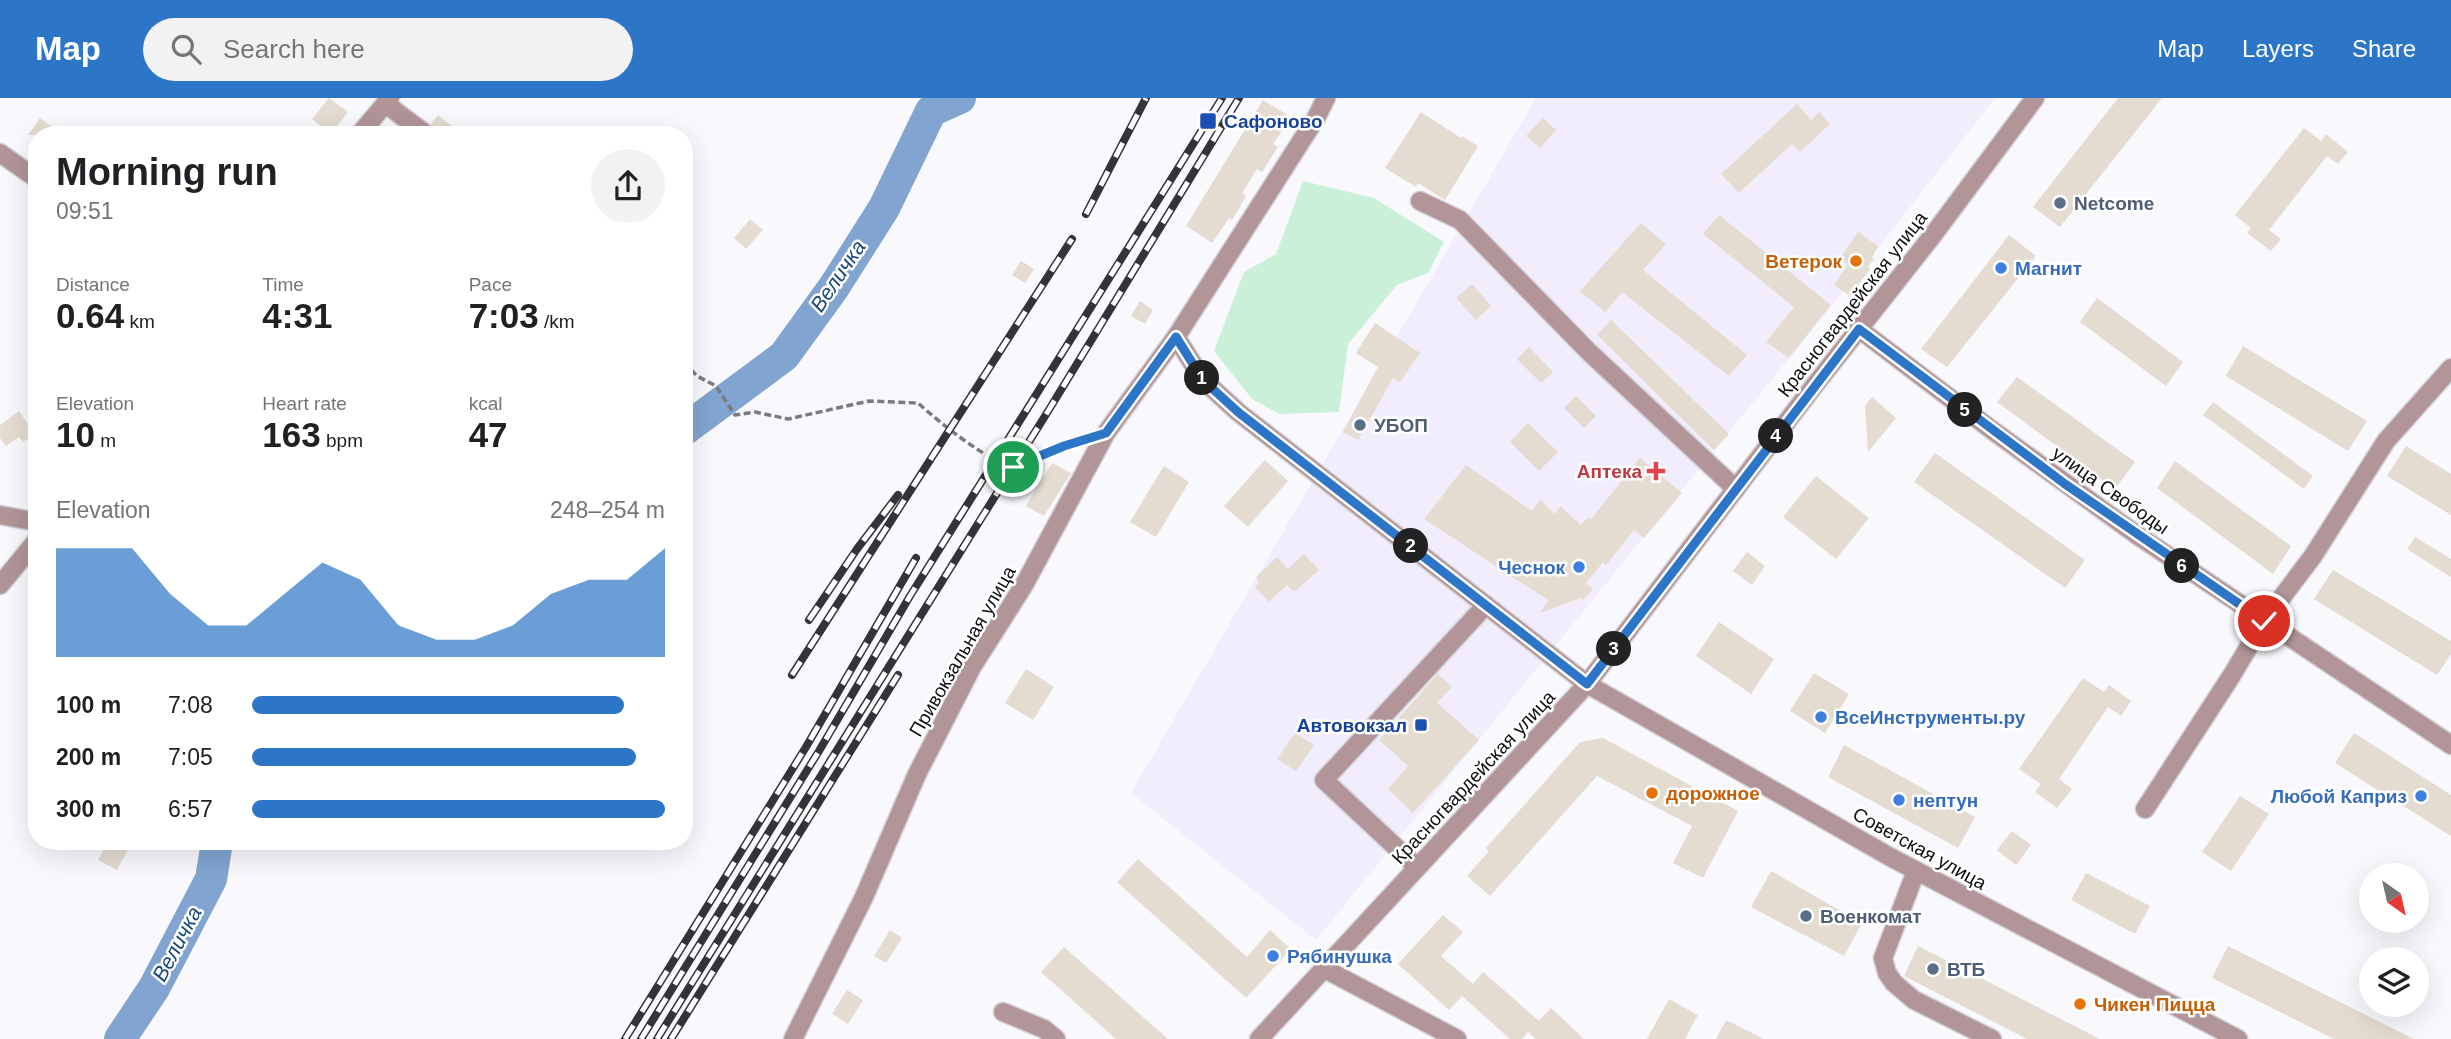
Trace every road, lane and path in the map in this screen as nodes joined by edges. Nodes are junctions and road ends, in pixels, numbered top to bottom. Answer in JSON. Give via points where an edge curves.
{"nodes":[{"id":1,"x":1326,"y":98,"type":"edge"},
{"id":2,"x":2035,"y":98,"type":"edge"},
{"id":3,"x":388,"y":101,"type":"edge"},
{"id":4,"x":367,"y":126,"type":"edge"},
{"id":5,"x":417,"y":126,"type":"edge"},
{"id":6,"x":0,"y":153,"type":"edge"},
{"id":7,"x":28,"y":173,"type":"edge"},
{"id":8,"x":1420,"y":201,"type":"dead end"},
{"id":9,"x":1859,"y":329,"type":"junction"},
{"id":10,"x":1176,"y":337,"type":"junction"},
{"id":11,"x":2451,"y":368,"type":"edge"},
{"id":12,"x":693,"y":372,"type":"edge"},
{"id":13,"x":1106,"y":433,"type":"junction"},
{"id":14,"x":1736,"y":489,"type":"junction"},
{"id":15,"x":0,"y":515,"type":"edge"},
{"id":16,"x":28,"y":520,"type":"edge"},
{"id":17,"x":28,"y":551,"type":"edge"},
{"id":18,"x":0,"y":585,"type":"edge"},
{"id":19,"x":1486,"y":606,"type":"junction"},
{"id":20,"x":2264,"y":621,"type":"junction"},
{"id":21,"x":1587,"y":684,"type":"junction"},
{"id":22,"x":2451,"y":745,"type":"edge"},
{"id":23,"x":2145,"y":809,"type":"dead end"},
{"id":24,"x":1417,"y":867,"type":"junction"},
{"id":25,"x":1916,"y":871,"type":"junction"},
{"id":26,"x":1323,"y":968,"type":"junction"},
{"id":27,"x":1003,"y":1012,"type":"dead end"},
{"id":28,"x":1046,"y":1036,"type":"edge"},
{"id":29,"x":793,"y":1039,"type":"edge"},
{"id":30,"x":1259,"y":1039,"type":"edge"},
{"id":31,"x":1457,"y":1039,"type":"edge"},
{"id":32,"x":1992,"y":1039,"type":"edge"},
{"id":33,"x":2238,"y":1039,"type":"edge"}],
"edges":[{"from":1,"to":10,"type":"street","name":"Привокзальная улица"},
{"from":2,"to":9,"type":"street","name":"Красногвардейская улица"},
{"from":3,"to":4,"type":"street"},
{"from":3,"to":5,"type":"street"},
{"from":6,"to":7,"type":"street"},
{"from":8,"to":14,"type":"street","via":[[1460,220],[1589,352]]},
{"from":9,"to":14,"type":"street","name":"Красногвардейская улица"},
{"from":9,"to":20,"type":"street","name":"улица Свободы","via":[[2055,476]]},
{"from":10,"to":13,"type":"street","name":"Привокзальная улица"},
{"from":10,"to":19,"type":"street","via":[[1203,380],[1238,412]]},
{"from":11,"to":20,"type":"street","via":[[2386,441],[2313,556]]},
{"from":12,"to":13,"type":"path","via":[[716,386],[735,415],[755,411],[788,419],[869,401],[918,403],[995,460],[1020,468],[1064,446]]},
{"from":13,"to":29,"type":"street","name":"Привокзальная улица","via":[[1024,585],[972,667]]},
{"from":14,"to":21,"type":"street","name":"Красногвардейская улица"},
{"from":15,"to":16,"type":"street"},
{"from":17,"to":18,"type":"street"},
{"from":19,"to":21,"type":"street"},
{"from":19,"to":24,"type":"street","via":[[1324,780]]},
{"from":20,"to":22,"type":"street","name":"улица Свободы"},
{"from":20,"to":23,"type":"street"},
{"from":21,"to":24,"type":"street","name":"Красногвардейская улица"},
{"from":21,"to":25,"type":"street","name":"Советская улица"},
{"from":24,"to":26,"type":"street","name":"Красногвардейская улица"},
{"from":25,"to":32,"type":"street","via":[[1883,958],[1887,973],[1914,1000]]},
{"from":25,"to":33,"type":"street","name":"Советская улица"},
{"from":26,"to":30,"type":"street","name":"Красногвардейская улица"},
{"from":26,"to":31,"type":"street"},
{"from":27,"to":28,"type":"street"}]}
